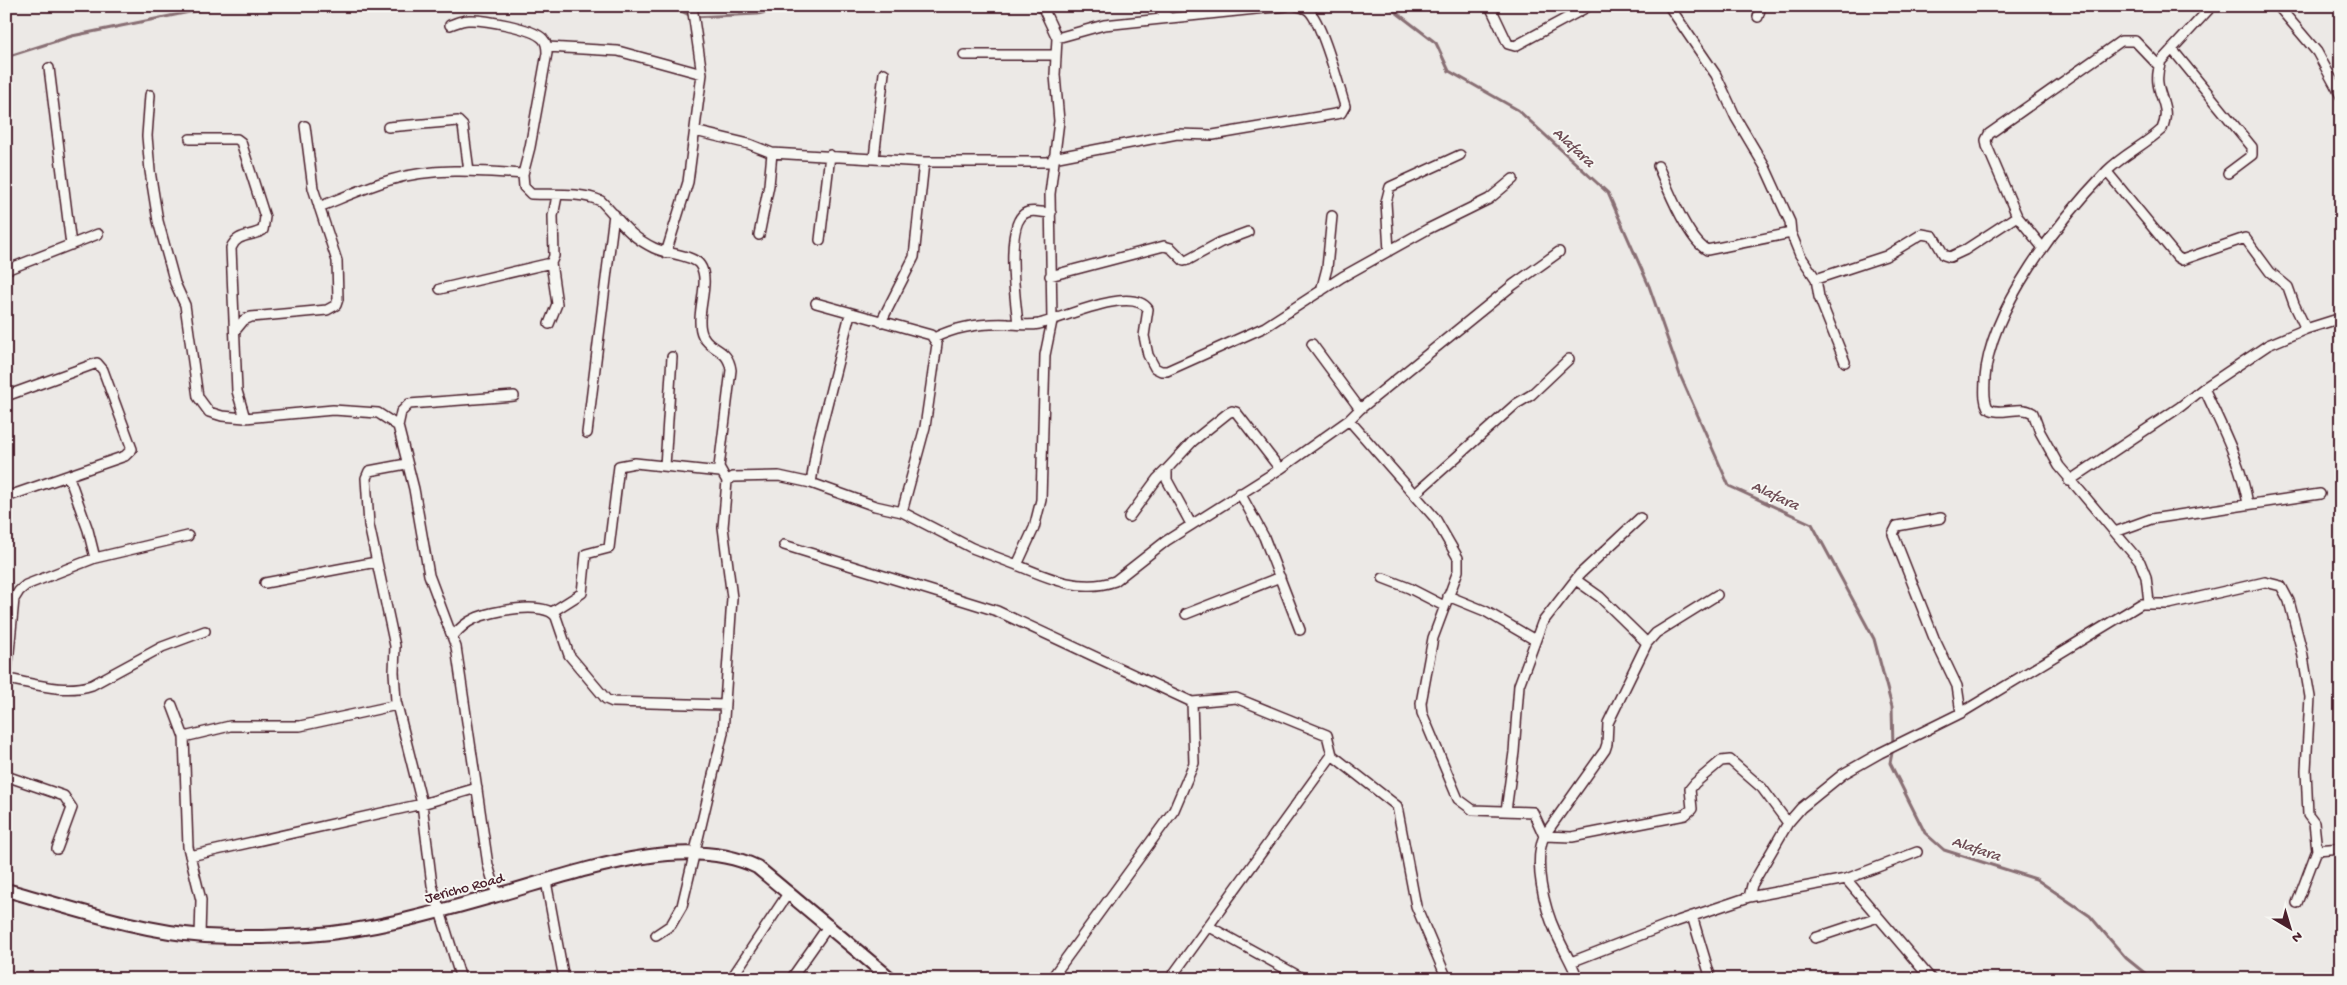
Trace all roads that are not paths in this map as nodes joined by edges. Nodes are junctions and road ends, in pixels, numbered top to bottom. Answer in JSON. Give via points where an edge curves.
{"nodes":[{"id":1,"x":692,"y":6,"type":"edge"},
{"id":2,"x":1042,"y":6,"type":"edge"},
{"id":3,"x":1156,"y":6,"type":"edge"},
{"id":4,"x":1286,"y":6,"type":"edge"},
{"id":5,"x":1297,"y":6,"type":"edge"},
{"id":6,"x":1490,"y":6,"type":"edge"},
{"id":7,"x":1589,"y":6,"type":"edge"},
{"id":8,"x":1669,"y":6,"type":"edge"},
{"id":9,"x":1761,"y":6,"type":"edge"},
{"id":10,"x":2212,"y":6,"type":"edge"},
{"id":11,"x":2278,"y":6,"type":"edge"},
{"id":12,"x":1168,"y":18,"type":"junction"},
{"id":13,"x":1758,"y":18,"type":"dead end"},
{"id":14,"x":450,"y":26,"type":"dead end"},
{"id":15,"x":1057,"y":38,"type":"junction"},
{"id":16,"x":547,"y":47,"type":"junction"},
{"id":17,"x":2172,"y":49,"type":"junction"},
{"id":18,"x":964,"y":55,"type":"dead end"},
{"id":19,"x":1056,"y":55,"type":"junction"},
{"id":20,"x":2159,"y":66,"type":"junction"},
{"id":21,"x":49,"y":68,"type":"dead end"},
{"id":22,"x":884,"y":72,"type":"dead end"},
{"id":23,"x":702,"y":74,"type":"junction"},
{"id":24,"x":150,"y":95,"type":"dead end"},
{"id":25,"x":2341,"y":96,"type":"edge"},
{"id":26,"x":304,"y":126,"type":"dead end"},
{"id":27,"x":388,"y":127,"type":"dead end"},
{"id":28,"x":695,"y":131,"type":"junction"},
{"id":29,"x":190,"y":139,"type":"dead end"},
{"id":30,"x":772,"y":153,"type":"junction"},
{"id":31,"x":1460,"y":155,"type":"dead end"},
{"id":32,"x":830,"y":156,"type":"junction"},
{"id":33,"x":874,"y":158,"type":"junction"},
{"id":34,"x":1053,"y":160,"type":"junction"},
{"id":35,"x":924,"y":162,"type":"junction"},
{"id":36,"x":1658,"y":166,"type":"dead end"},
{"id":37,"x":469,"y":171,"type":"junction"},
{"id":38,"x":2107,"y":172,"type":"junction"},
{"id":39,"x":2228,"y":173,"type":"dead end"},
{"id":40,"x":523,"y":174,"type":"junction"},
{"id":41,"x":1513,"y":179,"type":"dead end"},
{"id":42,"x":557,"y":196,"type":"junction"},
{"id":43,"x":318,"y":207,"type":"junction"},
{"id":44,"x":1051,"y":213,"type":"junction"},
{"id":45,"x":614,"y":214,"type":"junction"},
{"id":46,"x":1332,"y":216,"type":"dead end"},
{"id":47,"x":2017,"y":216,"type":"junction"},
{"id":48,"x":1248,"y":232,"type":"dead end"},
{"id":49,"x":1791,"y":233,"type":"junction"},
{"id":50,"x":98,"y":234,"type":"dead end"},
{"id":51,"x":759,"y":235,"type":"dead end"},
{"id":52,"x":820,"y":240,"type":"dead end"},
{"id":53,"x":71,"y":244,"type":"junction"},
{"id":54,"x":2043,"y":248,"type":"junction"},
{"id":55,"x":1389,"y":251,"type":"junction"},
{"id":56,"x":1559,"y":252,"type":"dead end"},
{"id":57,"x":666,"y":253,"type":"junction"},
{"id":58,"x":550,"y":263,"type":"junction"},
{"id":59,"x":6,"y":270,"type":"edge"},
{"id":60,"x":1050,"y":276,"type":"junction"},
{"id":61,"x":1816,"y":279,"type":"junction"},
{"id":62,"x":440,"y":289,"type":"dead end"},
{"id":63,"x":1321,"y":291,"type":"junction"},
{"id":64,"x":816,"y":303,"type":"dead end"},
{"id":65,"x":850,"y":314,"type":"junction"},
{"id":66,"x":2341,"y":318,"type":"edge"},
{"id":67,"x":1052,"y":321,"type":"junction"},
{"id":68,"x":881,"y":322,"type":"junction"},
{"id":69,"x":549,"y":324,"type":"dead end"},
{"id":70,"x":1018,"y":324,"type":"junction"},
{"id":71,"x":2306,"y":329,"type":"junction"},
{"id":72,"x":235,"y":331,"type":"junction"},
{"id":73,"x":934,"y":338,"type":"junction"},
{"id":74,"x":1312,"y":344,"type":"dead end"},
{"id":75,"x":672,"y":357,"type":"dead end"},
{"id":76,"x":1569,"y":359,"type":"dead end"},
{"id":77,"x":1845,"y":362,"type":"dead end"},
{"id":78,"x":2204,"y":388,"type":"junction"},
{"id":79,"x":6,"y":396,"type":"edge"},
{"id":80,"x":514,"y":396,"type":"dead end"},
{"id":81,"x":1360,"y":409,"type":"junction"},
{"id":82,"x":245,"y":418,"type":"junction"},
{"id":83,"x":1349,"y":420,"type":"junction"},
{"id":84,"x":398,"y":426,"type":"junction"},
{"id":85,"x":587,"y":433,"type":"dead end"},
{"id":86,"x":406,"y":464,"type":"junction"},
{"id":87,"x":666,"y":466,"type":"junction"},
{"id":88,"x":1167,"y":469,"type":"junction"},
{"id":89,"x":1280,"y":469,"type":"junction"},
{"id":90,"x":720,"y":472,"type":"junction"},
{"id":91,"x":69,"y":477,"type":"junction"},
{"id":92,"x":727,"y":481,"type":"junction"},
{"id":93,"x":2069,"y":481,"type":"junction"},
{"id":94,"x":811,"y":483,"type":"junction"},
{"id":95,"x":1240,"y":493,"type":"junction"},
{"id":96,"x":1415,"y":494,"type":"junction"},
{"id":97,"x":2320,"y":494,"type":"dead end"},
{"id":98,"x":6,"y":497,"type":"edge"},
{"id":99,"x":2248,"y":504,"type":"junction"},
{"id":100,"x":902,"y":512,"type":"junction"},
{"id":101,"x":1129,"y":517,"type":"dead end"},
{"id":102,"x":1640,"y":518,"type":"dead end"},
{"id":103,"x":1942,"y":518,"type":"dead end"},
{"id":104,"x":1191,"y":524,"type":"junction"},
{"id":105,"x":2115,"y":532,"type":"junction"},
{"id":106,"x":188,"y":536,"type":"dead end"},
{"id":107,"x":784,"y":545,"type":"dead end"},
{"id":108,"x":96,"y":558,"type":"junction"},
{"id":109,"x":376,"y":562,"type":"junction"},
{"id":110,"x":1017,"y":565,"type":"junction"},
{"id":111,"x":1280,"y":577,"type":"junction"},
{"id":112,"x":1383,"y":578,"type":"dead end"},
{"id":113,"x":1576,"y":580,"type":"junction"},
{"id":114,"x":265,"y":583,"type":"dead end"},
{"id":115,"x":1717,"y":595,"type":"dead end"},
{"id":116,"x":1448,"y":596,"type":"junction"},
{"id":117,"x":2149,"y":602,"type":"junction"},
{"id":118,"x":1444,"y":606,"type":"junction"},
{"id":119,"x":552,"y":612,"type":"junction"},
{"id":120,"x":1186,"y":614,"type":"dead end"},
{"id":121,"x":1300,"y":630,"type":"dead end"},
{"id":122,"x":205,"y":631,"type":"dead end"},
{"id":123,"x":453,"y":636,"type":"junction"},
{"id":124,"x":1535,"y":640,"type":"junction"},
{"id":125,"x":1647,"y":643,"type":"junction"},
{"id":126,"x":7,"y":682,"type":"edge"},
{"id":127,"x":1192,"y":702,"type":"junction"},
{"id":128,"x":725,"y":704,"type":"junction"},
{"id":129,"x":172,"y":705,"type":"dead end"},
{"id":130,"x":397,"y":705,"type":"junction"},
{"id":131,"x":1961,"y":713,"type":"junction"},
{"id":132,"x":184,"y":737,"type":"junction"},
{"id":133,"x":1332,"y":755,"type":"junction"},
{"id":134,"x":6,"y":776,"type":"edge"},
{"id":135,"x":477,"y":788,"type":"junction"},
{"id":136,"x":422,"y":804,"type":"junction"},
{"id":137,"x":1506,"y":811,"type":"junction"},
{"id":138,"x":1788,"y":823,"type":"junction"},
{"id":139,"x":1544,"y":836,"type":"junction"},
{"id":140,"x":2341,"y":848,"type":"edge"},
{"id":141,"x":58,"y":849,"type":"dead end"},
{"id":142,"x":2317,"y":850,"type":"junction"},
{"id":143,"x":1917,"y":852,"type":"dead end"},
{"id":144,"x":694,"y":853,"type":"junction"},
{"id":145,"x":190,"y":856,"type":"junction"},
{"id":146,"x":1846,"y":879,"type":"junction"},
{"id":147,"x":546,"y":881,"type":"junction"},
{"id":148,"x":6,"y":890,"type":"edge"},
{"id":149,"x":789,"y":892,"type":"junction"},
{"id":150,"x":497,"y":895,"type":"junction"},
{"id":151,"x":1749,"y":897,"type":"junction"},
{"id":152,"x":2297,"y":903,"type":"dead end"},
{"id":153,"x":439,"y":911,"type":"junction"},
{"id":154,"x":1692,"y":916,"type":"junction"},
{"id":155,"x":1878,"y":917,"type":"junction"},
{"id":156,"x":829,"y":925,"type":"junction"},
{"id":157,"x":1208,"y":926,"type":"junction"},
{"id":158,"x":656,"y":935,"type":"dead end"},
{"id":159,"x":200,"y":936,"type":"junction"},
{"id":160,"x":1815,"y":938,"type":"dead end"},
{"id":161,"x":1571,"y":962,"type":"junction"},
{"id":162,"x":461,"y":979,"type":"edge"},
{"id":163,"x":564,"y":979,"type":"edge"},
{"id":164,"x":731,"y":979,"type":"edge"},
{"id":165,"x":791,"y":979,"type":"edge"},
{"id":166,"x":891,"y":979,"type":"edge"},
{"id":167,"x":1051,"y":979,"type":"edge"},
{"id":168,"x":1170,"y":979,"type":"edge"},
{"id":169,"x":1304,"y":979,"type":"edge"},
{"id":170,"x":1447,"y":979,"type":"edge"},
{"id":171,"x":1578,"y":979,"type":"edge"},
{"id":172,"x":1711,"y":979,"type":"edge"},
{"id":173,"x":1931,"y":979,"type":"edge"}],
"edges":[{"from":1,"to":23,"type":"street"},
{"from":2,"to":15,"type":"street"},
{"from":3,"to":12,"type":"street"},
{"from":4,"to":12,"type":"street"},
{"from":5,"to":34,"type":"street","via":[[1309,10],[1320,33],[1345,106],[1343,111],[1213,135],[1177,134]]},
{"from":6,"to":7,"type":"street","via":[[1508,44],[1515,46]]},
{"from":8,"to":49,"type":"street","via":[[1729,98],[1736,118],[1784,207]]},
{"from":9,"to":13,"type":"street"},
{"from":10,"to":17,"type":"street"},
{"from":11,"to":25,"type":"street","via":[[2317,52]]},
{"from":12,"to":15,"type":"street","via":[[1104,25]]},
{"from":14,"to":16,"type":"street","via":[[466,20],[487,22],[531,32],[541,37]]},
{"from":15,"to":19,"type":"street"},
{"from":16,"to":23,"type":"street","via":[[618,51]]},
{"from":16,"to":40,"type":"street"},
{"from":17,"to":20,"type":"street"},
{"from":17,"to":39,"type":"street","via":[[2252,147],[2252,155]]},
{"from":18,"to":19,"type":"street"},
{"from":19,"to":34,"type":"street","via":[[1059,121]]},
{"from":20,"to":38,"type":"street","via":[[2157,87],[2166,111],[2162,129]]},
{"from":20,"to":47,"type":"street","via":[[2135,41],[2121,41],[1989,134],[1987,146]]},
{"from":21,"to":53,"type":"street"},
{"from":22,"to":33,"type":"street"},
{"from":23,"to":28,"type":"street"},
{"from":24,"to":82,"type":"street","via":[[147,136],[150,171],[158,221],[175,283],[185,305],[198,398],[210,412]]},
{"from":26,"to":43,"type":"street"},
{"from":27,"to":37,"type":"street","via":[[458,121],[463,126]]},
{"from":28,"to":30,"type":"street"},
{"from":28,"to":57,"type":"street","via":[[688,182]]},
{"from":29,"to":72,"type":"street","via":[[237,139],[241,142],[265,217],[263,230],[238,237],[231,248]]},
{"from":30,"to":32,"type":"street"},
{"from":30,"to":51,"type":"street"},
{"from":31,"to":55,"type":"street","via":[[1390,187],[1386,193]]},
{"from":32,"to":33,"type":"street"},
{"from":32,"to":52,"type":"street"},
{"from":33,"to":35,"type":"street"},
{"from":34,"to":35,"type":"street"},
{"from":34,"to":44,"type":"street"},
{"from":35,"to":68,"type":"street","via":[[914,257]]},
{"from":36,"to":49,"type":"street","via":[[1683,220],[1698,244],[1707,250]]},
{"from":37,"to":40,"type":"street"},
{"from":37,"to":43,"type":"street","via":[[391,180]]},
{"from":38,"to":54,"type":"street"},
{"from":38,"to":71,"type":"street","via":[[2147,223],[2182,260],[2245,238],[2270,272],[2288,287]]},
{"from":40,"to":42,"type":"street","via":[[526,191]]},
{"from":41,"to":55,"type":"street","via":[[1489,199]]},
{"from":42,"to":45,"type":"street","via":[[596,198]]},
{"from":42,"to":58,"type":"street","via":[[553,216],[554,256]]},
{"from":43,"to":72,"type":"street","via":[[337,261],[336,305],[327,310],[251,317]]},
{"from":44,"to":60,"type":"street"},
{"from":44,"to":70,"type":"street","via":[[1028,212],[1017,220],[1012,236]]},
{"from":45,"to":57,"type":"street","via":[[628,232]]},
{"from":45,"to":85,"type":"street"},
{"from":46,"to":63,"type":"street","via":[[1327,268]]},
{"from":47,"to":54,"type":"street"},
{"from":47,"to":61,"type":"street","via":[[1950,257],[1944,255],[1933,236],[1922,234],[1886,256]]},
{"from":48,"to":60,"type":"street","via":[[1188,260],[1164,246]]},
{"from":49,"to":61,"type":"street","via":[[1800,255]]},
{"from":50,"to":53,"type":"street"},
{"from":53,"to":59,"type":"street"},
{"from":54,"to":93,"type":"street","via":[[2013,298],[1992,344],[1986,361],[1985,403],[1992,411],[2022,409],[2033,413],[2049,449]]},
{"from":55,"to":63,"type":"street"},
{"from":56,"to":81,"type":"street","via":[[1513,285]]},
{"from":57,"to":90,"type":"street","via":[[699,263],[703,275],[700,327],[703,336],[727,355],[730,362]]},
{"from":58,"to":62,"type":"street"},
{"from":58,"to":69,"type":"street","via":[[557,304]]},
{"from":60,"to":67,"type":"street"},
{"from":61,"to":77,"type":"street","via":[[1818,297]]},
{"from":63,"to":67,"type":"street","via":[[1265,327],[1167,371],[1155,368],[1148,355],[1144,336],[1148,313],[1143,303],[1104,304],[1072,311]]},
{"from":64,"to":65,"type":"street"},
{"from":65,"to":68,"type":"street"},
{"from":65,"to":94,"type":"street","via":[[817,444]]},
{"from":66,"to":71,"type":"street"},
{"from":67,"to":70,"type":"street"},
{"from":67,"to":110,"type":"street","via":[[1044,373],[1040,500],[1034,528]]},
{"from":68,"to":73,"type":"street"},
{"from":70,"to":73,"type":"street","via":[[953,329]]},
{"from":71,"to":78,"type":"street","via":[[2268,345]]},
{"from":72,"to":82,"type":"street","via":[[236,391]]},
{"from":73,"to":100,"type":"street","via":[[938,344],[925,427]]},
{"from":74,"to":81,"type":"street"},
{"from":75,"to":87,"type":"street"},
{"from":76,"to":96,"type":"street"},
{"from":78,"to":93,"type":"street"},
{"from":78,"to":99,"type":"street","via":[[2227,435],[2244,482]]},
{"from":79,"to":91,"type":"street","via":[[93,363],[101,366],[132,449],[125,456]]},
{"from":80,"to":84,"type":"street","via":[[409,404],[401,412]]},
{"from":81,"to":83,"type":"street"},
{"from":82,"to":84,"type":"street","via":[[333,410],[378,413]]},
{"from":83,"to":89,"type":"street"},
{"from":83,"to":96,"type":"street"},
{"from":84,"to":86,"type":"street"},
{"from":86,"to":109,"type":"street","via":[[369,471],[366,478],[369,526]]},
{"from":86,"to":123,"type":"street","via":[[414,489],[429,575]]},
{"from":87,"to":90,"type":"street"},
{"from":87,"to":119,"type":"street","via":[[635,463],[619,466],[609,548],[586,554],[582,593]]},
{"from":88,"to":89,"type":"street","via":[[1193,442],[1232,411]]},
{"from":88,"to":101,"type":"street"},
{"from":88,"to":104,"type":"street","via":[[1167,480]]},
{"from":89,"to":95,"type":"street"},
{"from":90,"to":92,"type":"street"},
{"from":91,"to":98,"type":"street"},
{"from":91,"to":108,"type":"street"},
{"from":92,"to":94,"type":"street","via":[[734,476],[779,476]]},
{"from":92,"to":128,"type":"street","via":[[723,527],[732,598]]},
{"from":93,"to":105,"type":"street"},
{"from":94,"to":100,"type":"street"},
{"from":95,"to":104,"type":"street"},
{"from":95,"to":111,"type":"street","via":[[1264,537]]},
{"from":96,"to":116,"type":"street","via":[[1436,518],[1458,558],[1458,570]]},
{"from":97,"to":99,"type":"street"},
{"from":99,"to":105,"type":"street","via":[[2151,519]]},
{"from":100,"to":110,"type":"street","via":[[972,548]]},
{"from":102,"to":113,"type":"street"},
{"from":103,"to":131,"type":"street","via":[[1898,526],[1893,534],[1934,638],[1957,686]]},
{"from":104,"to":110,"type":"street","via":[[1124,576],[1107,584],[1058,582]]},
{"from":105,"to":117,"type":"street","via":[[2140,562],[2146,577]]},
{"from":106,"to":108,"type":"street"},
{"from":107,"to":127,"type":"street","via":[[997,611]]},
{"from":108,"to":126,"type":"street","via":[[19,590],[14,599]]},
{"from":109,"to":114,"type":"street"},
{"from":109,"to":130,"type":"street","via":[[395,646]]},
{"from":111,"to":120,"type":"street"},
{"from":111,"to":121,"type":"street"},
{"from":112,"to":118,"type":"street"},
{"from":113,"to":124,"type":"street","via":[[1542,623]]},
{"from":113,"to":125,"type":"street","via":[[1600,597]]},
{"from":115,"to":125,"type":"street","via":[[1656,633]]},
{"from":116,"to":118,"type":"street"},
{"from":116,"to":124,"type":"street"},
{"from":117,"to":131,"type":"street"},
{"from":117,"to":142,"type":"street","via":[[2170,604],[2265,582],[2275,583],[2285,591],[2302,651],[2310,697],[2306,770],[2308,814],[2314,823]]},
{"from":118,"to":137,"type":"street","via":[[1433,638],[1422,713],[1458,799],[1473,810]]},
{"from":119,"to":123,"type":"street","via":[[545,609],[487,613],[462,626]]},
{"from":119,"to":128,"type":"street","via":[[569,655],[606,700]]},
{"from":122,"to":126,"type":"street","via":[[162,647],[80,689]]},
{"from":123,"to":135,"type":"street"},
{"from":124,"to":137,"type":"street","via":[[1519,685]]},
{"from":125,"to":139,"type":"street","via":[[1608,723],[1605,750]]},
{"from":127,"to":133,"type":"street","via":[[1236,698],[1327,736]]},
{"from":127,"to":167,"type":"street","via":[[1194,763],[1174,810]]},
{"from":128,"to":144,"type":"street","via":[[723,733]]},
{"from":129,"to":132,"type":"street"},
{"from":130,"to":132,"type":"street","via":[[300,726],[230,726]]},
{"from":130,"to":136,"type":"street"},
{"from":131,"to":138,"type":"street","via":[[1844,774],[1801,808]]},
{"from":132,"to":145,"type":"street"},
{"from":133,"to":157,"type":"street"},
{"from":133,"to":170,"type":"street","via":[[1396,806],[1416,906]]},
{"from":134,"to":141,"type":"street","via":[[64,796],[70,802],[72,808]]},
{"from":135,"to":136,"type":"street"},
{"from":135,"to":150,"type":"street","via":[[488,865]]},
{"from":136,"to":145,"type":"street"},
{"from":136,"to":153,"type":"street","via":[[432,885]]},
{"from":137,"to":139,"type":"street","via":[[1533,812]]},
{"from":138,"to":139,"type":"street","via":[[1762,788],[1727,760],[1721,761],[1694,783],[1689,795],[1692,808],[1685,815],[1572,837]]},
{"from":138,"to":151,"type":"street","via":[[1752,885]]},
{"from":139,"to":161,"type":"street","via":[[1539,849],[1542,884],[1555,930]]},
{"from":140,"to":142,"type":"street"},
{"from":142,"to":152,"type":"street"},
{"from":143,"to":146,"type":"street"},
{"from":144,"to":147,"type":"street","name":"Jericho Road","via":[[600,865]]},
{"from":144,"to":149,"type":"street","name":"Jericho Road","via":[[739,859],[757,867]]},
{"from":144,"to":158,"type":"street","via":[[682,906],[671,925]]},
{"from":145,"to":159,"type":"street","via":[[200,900]]},
{"from":146,"to":151,"type":"street"},
{"from":146,"to":155,"type":"street"},
{"from":147,"to":150,"type":"street","name":"Jericho Road"},
{"from":147,"to":163,"type":"street"},
{"from":148,"to":159,"type":"street","name":"Jericho Road","via":[[101,916]]},
{"from":149,"to":156,"type":"street","name":"Jericho Road"},
{"from":149,"to":164,"type":"street"},
{"from":150,"to":153,"type":"street","name":"Jericho Road"},
{"from":151,"to":154,"type":"street"},
{"from":153,"to":159,"type":"street","name":"Jericho Road","via":[[354,930],[310,935]]},
{"from":153,"to":162,"type":"street"},
{"from":154,"to":161,"type":"street"},
{"from":154,"to":172,"type":"street"},
{"from":155,"to":160,"type":"street"},
{"from":155,"to":173,"type":"street"},
{"from":156,"to":165,"type":"street"},
{"from":156,"to":166,"type":"street","name":"Jericho Road"},
{"from":157,"to":168,"type":"street"},
{"from":157,"to":169,"type":"street"},
{"from":161,"to":171,"type":"street"}]}
